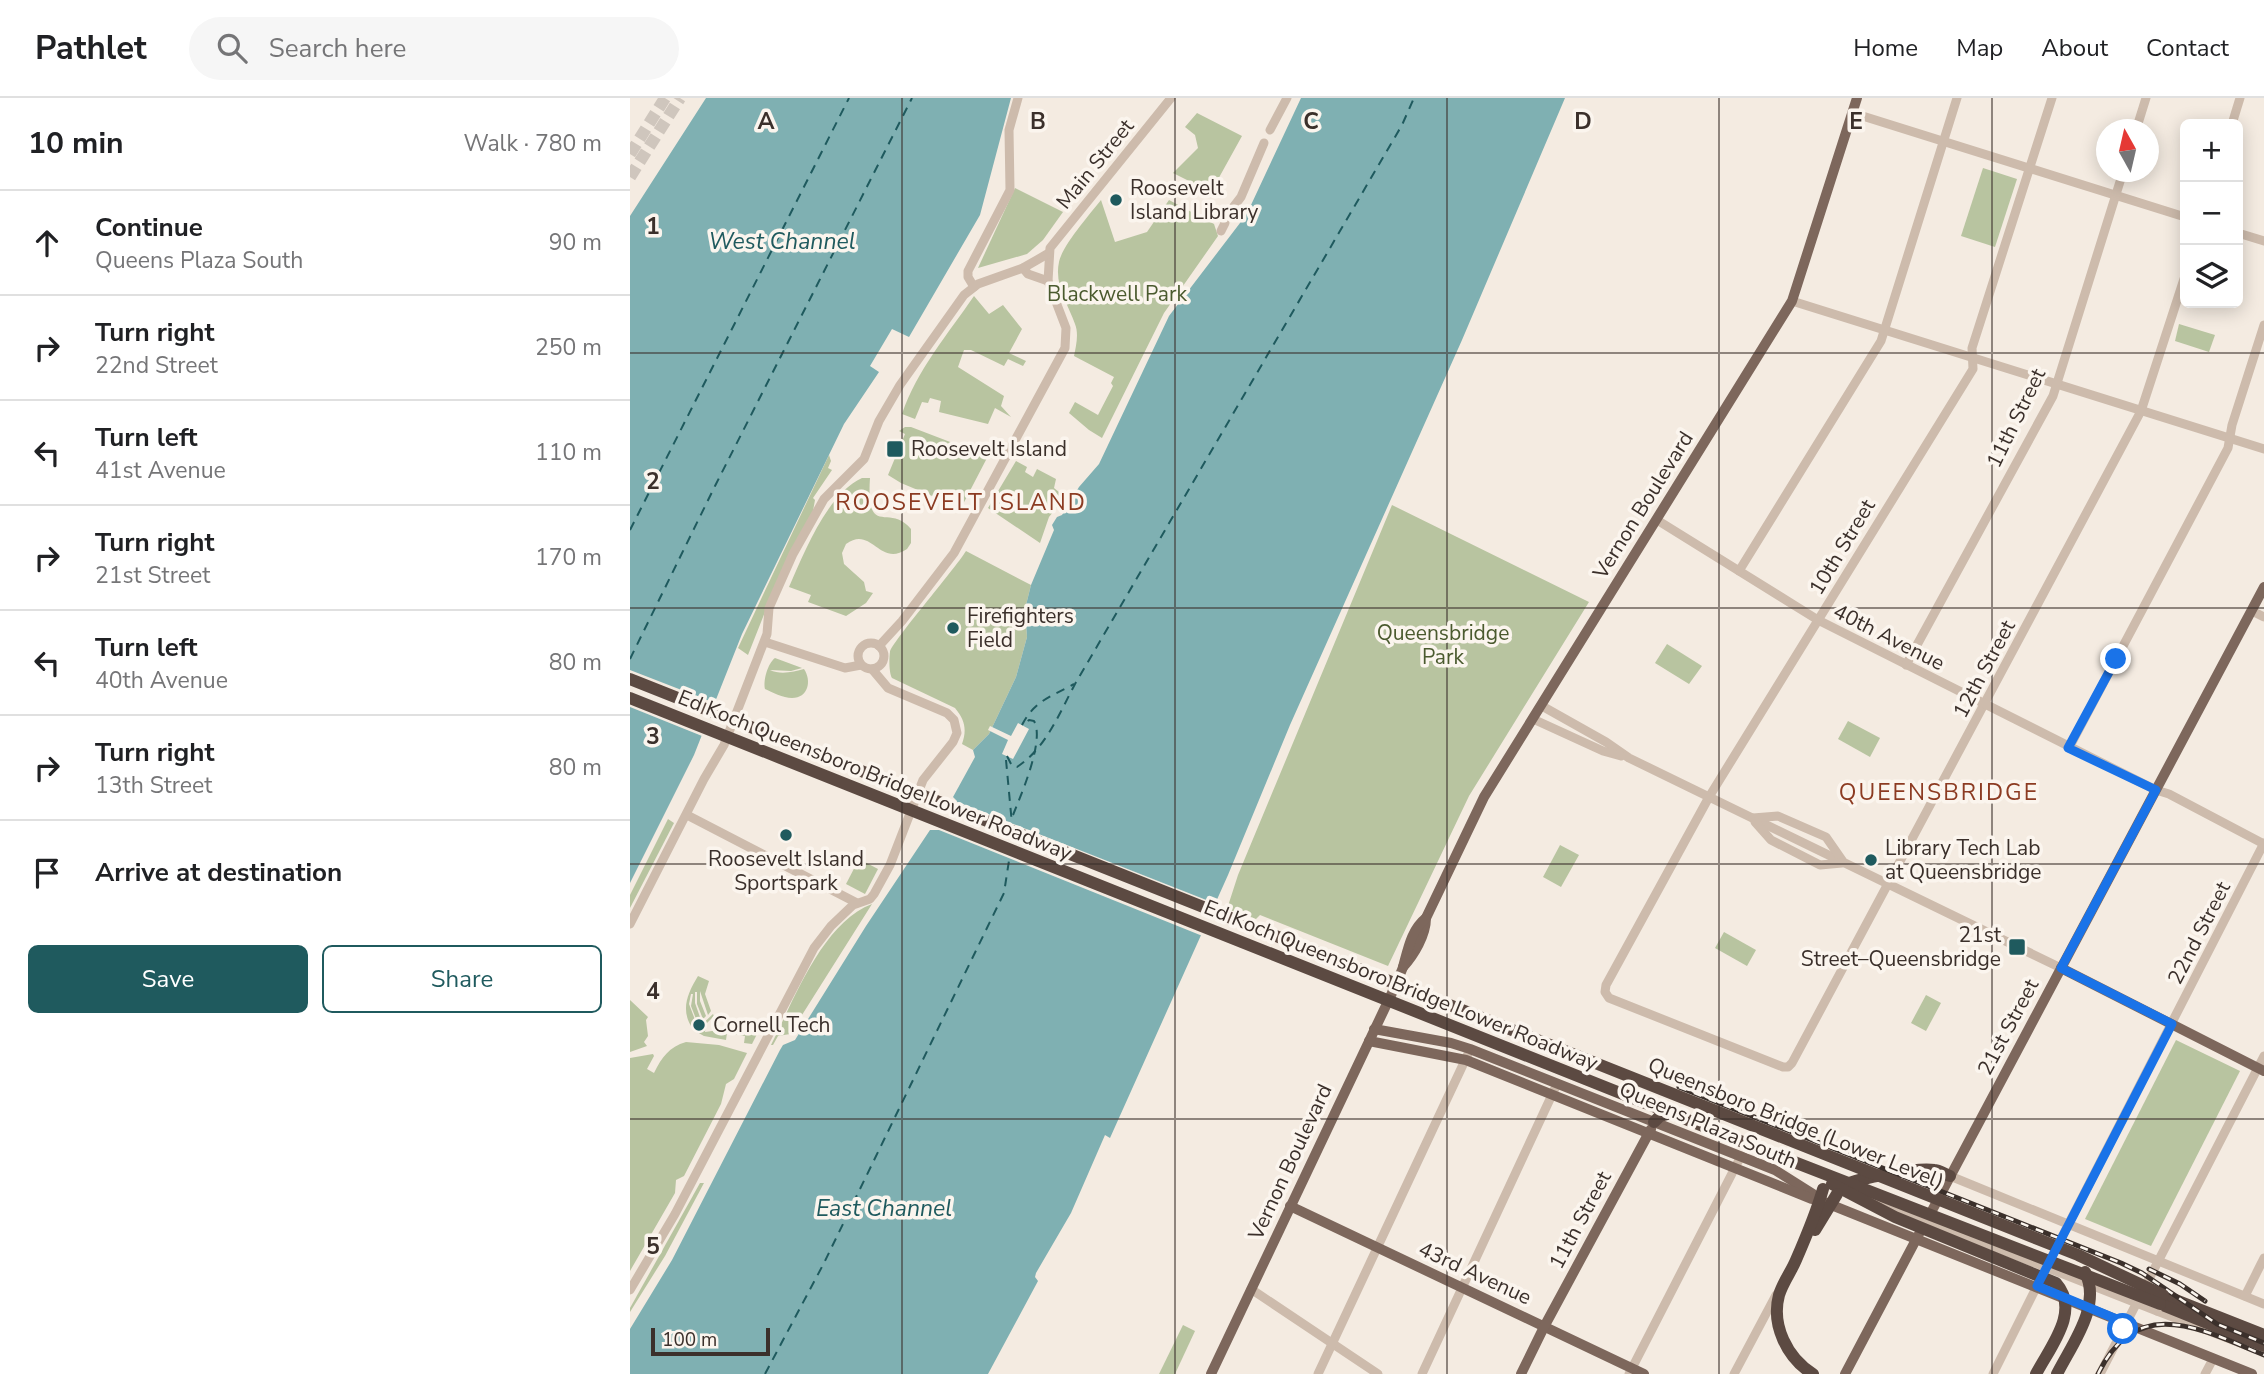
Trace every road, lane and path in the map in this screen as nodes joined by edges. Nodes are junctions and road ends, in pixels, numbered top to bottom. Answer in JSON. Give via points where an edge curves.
{"nodes":[{"id":1,"x":1018,"y":98,"type":"edge"},
{"id":2,"x":1171,"y":98,"type":"edge"},
{"id":3,"x":1287,"y":98,"type":"edge"},
{"id":4,"x":1857,"y":98,"type":"edge"},
{"id":5,"x":1957,"y":98,"type":"edge"},
{"id":6,"x":2052,"y":98,"type":"edge"},
{"id":7,"x":2146,"y":98,"type":"edge"},
{"id":8,"x":2240,"y":98,"type":"edge"},
{"id":9,"x":1853,"y":113,"type":"junction"},
{"id":10,"x":2139,"y":119,"type":"edge"},
{"id":11,"x":2234,"y":119,"type":"edge"},
{"id":12,"x":1270,"y":130,"type":"dead end"},
{"id":13,"x":1944,"y":141,"type":"junction"},
{"id":14,"x":1264,"y":143,"type":"dead end"},
{"id":15,"x":2030,"y":168,"type":"junction"},
{"id":16,"x":2120,"y":182,"type":"edge"},
{"id":17,"x":2116,"y":195,"type":"junction"},
{"id":18,"x":1231,"y":210,"type":"dead end"},
{"id":19,"x":2180,"y":215,"type":"edge"},
{"id":20,"x":2243,"y":235,"type":"edge"},
{"id":21,"x":2264,"y":241,"type":"edge"},
{"id":22,"x":1049,"y":253,"type":"junction"},
{"id":23,"x":1023,"y":268,"type":"junction"},
{"id":24,"x":1048,"y":281,"type":"junction"},
{"id":25,"x":974,"y":287,"type":"junction"},
{"id":26,"x":2180,"y":291,"type":"edge"},
{"id":27,"x":1792,"y":301,"type":"junction"},
{"id":28,"x":2264,"y":326,"type":"edge"},
{"id":29,"x":1884,"y":331,"type":"junction"},
{"id":30,"x":1973,"y":358,"type":"junction"},
{"id":31,"x":2057,"y":384,"type":"junction"},
{"id":32,"x":2141,"y":411,"type":"junction"},
{"id":33,"x":2230,"y":438,"type":"junction"},
{"id":34,"x":2264,"y":449,"type":"edge"},
{"id":35,"x":1657,"y":520,"type":"junction"},
{"id":36,"x":1739,"y":571,"type":"junction"},
{"id":37,"x":2264,"y":587,"type":"edge"},
{"id":38,"x":2252,"y":611,"type":"junction"},
{"id":39,"x":2264,"y":617,"type":"edge"},
{"id":40,"x":1818,"y":620,"type":"junction"},
{"id":41,"x":765,"y":642,"type":"junction"},
{"id":42,"x":879,"y":646,"type":"junction"},
{"id":43,"x":861,"y":665,"type":"junction"},
{"id":44,"x":1906,"y":666,"type":"junction"},
{"id":45,"x":872,"y":669,"type":"junction"},
{"id":46,"x":630,"y":682,"type":"edge"},
{"id":47,"x":630,"y":696,"type":"edge"},
{"id":48,"x":630,"y":704,"type":"edge"},
{"id":49,"x":1985,"y":705,"type":"junction"},
{"id":50,"x":1542,"y":706,"type":"junction"},
{"id":51,"x":1533,"y":719,"type":"junction"},
{"id":52,"x":2068,"y":748,"type":"junction"},
{"id":53,"x":1629,"y":758,"type":"junction"},
{"id":54,"x":2156,"y":790,"type":"junction"},
{"id":55,"x":1709,"y":797,"type":"junction"},
{"id":56,"x":687,"y":815,"type":"junction"},
{"id":57,"x":1752,"y":818,"type":"junction"},
{"id":58,"x":2264,"y":844,"type":"edge"},
{"id":59,"x":1844,"y":863,"type":"junction"},
{"id":60,"x":1889,"y":884,"type":"junction"},
{"id":61,"x":857,"y":903,"type":"junction"},
{"id":62,"x":630,"y":924,"type":"edge"},
{"id":63,"x":2061,"y":968,"type":"junction"},
{"id":64,"x":1413,"y":994,"type":"junction"},
{"id":65,"x":2172,"y":1024,"type":"junction"},
{"id":66,"x":1374,"y":1029,"type":"junction"},
{"id":67,"x":1369,"y":1041,"type":"junction"},
{"id":68,"x":1468,"y":1055,"type":"junction"},
{"id":69,"x":2264,"y":1056,"type":"edge"},
{"id":70,"x":1788,"y":1067,"type":"joint"},
{"id":71,"x":2261,"y":1069,"type":"edge"},
{"id":72,"x":1557,"y":1084,"type":"junction"},
{"id":73,"x":1553,"y":1095,"type":"junction"},
{"id":74,"x":1651,"y":1128,"type":"junction"},
{"id":75,"x":1793,"y":1148,"type":"junction"},
{"id":76,"x":1741,"y":1156,"type":"junction"},
{"id":77,"x":1735,"y":1167,"type":"junction"},
{"id":78,"x":1950,"y":1176,"type":"junction"},
{"id":79,"x":1824,"y":1196,"type":"junction"},
{"id":80,"x":1290,"y":1206,"type":"junction"},
{"id":81,"x":2070,"y":1224,"type":"junction"},
{"id":82,"x":1917,"y":1239,"type":"junction"},
{"id":83,"x":1377,"y":1248,"type":"junction"},
{"id":84,"x":2264,"y":1258,"type":"edge"},
{"id":85,"x":2160,"y":1261,"type":"junction"},
{"id":86,"x":1795,"y":1264,"type":"junction"},
{"id":87,"x":2037,"y":1286,"type":"junction"},
{"id":88,"x":1462,"y":1288,"type":"junction"},
{"id":89,"x":1251,"y":1289,"type":"junction"},
{"id":90,"x":630,"y":1290,"type":"edge"},
{"id":91,"x":2245,"y":1296,"type":"junction"},
{"id":92,"x":2160,"y":1304,"type":"junction"},
{"id":93,"x":2264,"y":1304,"type":"edge"},
{"id":94,"x":2126,"y":1323,"type":"junction"},
{"id":95,"x":1544,"y":1327,"type":"junction"},
{"id":96,"x":2264,"y":1335,"type":"edge"},
{"id":97,"x":1332,"y":1343,"type":"junction"},
{"id":98,"x":2264,"y":1346,"type":"edge"},
{"id":99,"x":2264,"y":1353,"type":"edge"},
{"id":100,"x":2213,"y":1359,"type":"junction"},
{"id":101,"x":1630,"y":1371,"type":"edge"},
{"id":102,"x":1211,"y":1374,"type":"edge"},
{"id":103,"x":1318,"y":1374,"type":"edge"},
{"id":104,"x":1378,"y":1374,"type":"edge"},
{"id":105,"x":1422,"y":1374,"type":"edge"},
{"id":106,"x":1521,"y":1374,"type":"edge"},
{"id":107,"x":1644,"y":1374,"type":"edge"},
{"id":108,"x":1734,"y":1374,"type":"edge"},
{"id":109,"x":1813,"y":1374,"type":"edge"},
{"id":110,"x":1845,"y":1374,"type":"edge"},
{"id":111,"x":1993,"y":1374,"type":"edge"},
{"id":112,"x":2036,"y":1374,"type":"edge"},
{"id":113,"x":2051,"y":1374,"type":"edge"},
{"id":114,"x":2057,"y":1374,"type":"edge"},
{"id":115,"x":2100,"y":1374,"type":"edge"},
{"id":116,"x":2205,"y":1374,"type":"edge"},
{"id":117,"x":2252,"y":1374,"type":"edge"}],
"edges":[{"from":1,"to":25,"type":"street","via":[[1009,130],[1010,190],[968,271]]},
{"from":2,"to":22,"type":"street","name":"Main Street"},
{"from":3,"to":12,"type":"street"},
{"from":4,"to":9,"type":"main road","name":"Vernon Boulevard"},
{"from":5,"to":13,"type":"street"},
{"from":6,"to":15,"type":"street","name":"10th Street"},
{"from":7,"to":10,"type":"street"},
{"from":8,"to":11,"type":"street"},
{"from":9,"to":13,"type":"street"},
{"from":9,"to":27,"type":"main road","name":"Vernon Boulevard"},
{"from":13,"to":15,"type":"street"},
{"from":13,"to":29,"type":"street"},
{"from":14,"to":18,"type":"street"},
{"from":15,"to":17,"type":"street"},
{"from":15,"to":30,"type":"street","name":"10th Street"},
{"from":16,"to":17,"type":"street","name":"11th Street"},
{"from":17,"to":19,"type":"street"},
{"from":17,"to":31,"type":"street","name":"11th Street"},
{"from":20,"to":21,"type":"street"},
{"from":22,"to":23,"type":"street","name":"Main Street"},
{"from":22,"to":24,"type":"street"},
{"from":23,"to":24,"type":"street"},
{"from":23,"to":25,"type":"street","name":"Main Street"},
{"from":24,"to":42,"type":"street","via":[[1065,324],[1065,348],[954,553]]},
{"from":25,"to":41,"type":"street","via":[[900,385],[863,459],[820,506],[771,603]]},
{"from":26,"to":32,"type":"street","name":"12th Street"},
{"from":27,"to":29,"type":"street"},
{"from":27,"to":35,"type":"main road","name":"Vernon Boulevard"},
{"from":28,"to":33,"type":"street"},
{"from":29,"to":30,"type":"street"},
{"from":29,"to":36,"type":"street"},
{"from":30,"to":31,"type":"street"},
{"from":30,"to":40,"type":"street","name":"10th Street","via":[[1973,369]]},
{"from":31,"to":32,"type":"street"},
{"from":31,"to":44,"type":"street","name":"11th Street"},
{"from":32,"to":33,"type":"street"},
{"from":32,"to":49,"type":"street","name":"12th Street"},
{"from":33,"to":34,"type":"street"},
{"from":33,"to":52,"type":"street"},
{"from":35,"to":36,"type":"street","name":"40th Avenue"},
{"from":35,"to":50,"type":"main road","name":"Vernon Boulevard"},
{"from":36,"to":40,"type":"street","name":"40th Avenue"},
{"from":37,"to":38,"type":"main road","name":"21st Street"},
{"from":38,"to":39,"type":"street"},
{"from":38,"to":54,"type":"main road","name":"21st Street"},
{"from":40,"to":44,"type":"street","name":"40th Avenue"},
{"from":40,"to":55,"type":"street","name":"10th Street"},
{"from":41,"to":43,"type":"street","via":[[845,668]]},
{"from":41,"to":56,"type":"street","via":[[724,745]]},
{"from":42,"to":43,"type":"street","via":[[869,643],[861,647]]},
{"from":42,"to":45,"type":"street","via":[[883,658]]},
{"from":43,"to":45,"type":"street"},
{"from":44,"to":49,"type":"street","name":"40th Avenue"},
{"from":45,"to":61,"type":"street","via":[[888,688],[949,715],[957,733],[923,780],[877,890]]},
{"from":46,"to":64,"type":"highway","bridge":true},
{"from":47,"to":92,"type":"highway","name":"Ed Koch Queensboro Bridge Lower Roadway","bridge":true},
{"from":47,"to":112,"type":"highway","bridge":true,"via":[[1768,1149],[1895,1217],[2048,1278],[2061,1289],[2067,1310]]},
{"from":48,"to":92,"type":"street","bridge":true},
{"from":49,"to":52,"type":"street","name":"40th Avenue"},
{"from":49,"to":60,"type":"street","name":"12th Street"},
{"from":50,"to":51,"type":"main road","name":"Vernon Boulevard"},
{"from":50,"to":53,"type":"street"},
{"from":51,"to":53,"type":"street"},
{"from":51,"to":66,"type":"main road","name":"Vernon Boulevard","via":[[1476,812],[1426,918],[1426,927]]},
{"from":52,"to":54,"type":"street","name":"40th Avenue"},
{"from":53,"to":55,"type":"street"},
{"from":54,"to":58,"type":"street","name":"40th Avenue"},
{"from":54,"to":63,"type":"main road","name":"21st Street"},
{"from":55,"to":57,"type":"street"},
{"from":55,"to":70,"type":"street","name":"10th Street","via":[[1605,992],[1609,998]]},
{"from":56,"to":61,"type":"street"},
{"from":56,"to":62,"type":"street"},
{"from":57,"to":59,"type":"street"},
{"from":57,"to":59,"type":"street","via":[[1778,816],[1826,837]]},
{"from":58,"to":65,"type":"street","name":"22nd Street"},
{"from":59,"to":60,"type":"street"},
{"from":60,"to":63,"type":"street"},
{"from":60,"to":70,"type":"street","name":"12th Street"},
{"from":61,"to":90,"type":"street","via":[[814,948],[675,1214]]},
{"from":63,"to":65,"type":"main road"},
{"from":63,"to":78,"type":"main road","name":"21st Street"},
{"from":64,"to":75,"type":"highway"},
{"from":64,"to":92,"type":"highway","name":"Queensboro Bridge (Lower Level)","bridge":true,"via":[[2066,1251]]},
{"from":65,"to":71,"type":"main road"},
{"from":65,"to":81,"type":"street","name":"22nd Street"},
{"from":66,"to":67,"type":"main road","name":"Vernon Boulevard"},
{"from":66,"to":68,"type":"main road","name":"Queens Plaza South","via":[[1451,1043]]},
{"from":67,"to":68,"type":"main road","name":"Queens Plaza South"},
{"from":67,"to":80,"type":"main road","name":"Vernon Boulevard"},
{"from":68,"to":72,"type":"main road","name":"Queens Plaza South"},
{"from":68,"to":73,"type":"main road","name":"Queens Plaza South"},
{"from":68,"to":83,"type":"street"},
{"from":69,"to":71,"type":"street"},
{"from":71,"to":85,"type":"street"},
{"from":72,"to":73,"type":"street"},
{"from":72,"to":74,"type":"main road","name":"Queens Plaza South"},
{"from":73,"to":74,"type":"main road","name":"Queens Plaza South"},
{"from":73,"to":88,"type":"street"},
{"from":74,"to":76,"type":"main road","name":"Queens Plaza South"},
{"from":74,"to":77,"type":"main road","name":"Queens Plaza South"},
{"from":74,"to":79,"type":"highway","via":[[1660,1116],[1690,1115],[1810,1164],[1819,1174]]},
{"from":74,"to":95,"type":"main road","name":"11th Street"},
{"from":75,"to":113,"type":"highway","bridge":true,"via":[[1883,1193],[2076,1273],[2086,1289],[2085,1307]]},
{"from":75,"to":114,"type":"highway","bridge":true,"via":[[2079,1265],[2090,1282],[2090,1306]]},
{"from":76,"to":77,"type":"street"},
{"from":76,"to":79,"type":"main road","name":"Queens Plaza South"},
{"from":77,"to":79,"type":"main road","name":"Queens Plaza South","via":[[1812,1199]]},
{"from":77,"to":101,"type":"street"},
{"from":78,"to":81,"type":"street"},
{"from":78,"to":82,"type":"main road","name":"21st Street"},
{"from":78,"to":86,"type":"highway","bridge":true,"via":[[1922,1170],[1851,1182],[1840,1189]]},
{"from":79,"to":82,"type":"main road","name":"Queens Plaza South"},
{"from":79,"to":86,"type":"highway","bridge":true},
{"from":79,"to":108,"type":"street"},
{"from":80,"to":83,"type":"main road","name":"43rd Avenue"},
{"from":80,"to":89,"type":"main road","name":"Vernon Boulevard"},
{"from":81,"to":85,"type":"street"},
{"from":81,"to":87,"type":"street","name":"22nd Street"},
{"from":82,"to":87,"type":"main road","name":"Queens Plaza South"},
{"from":82,"to":110,"type":"main road","name":"21st Street"},
{"from":83,"to":88,"type":"main road","name":"43rd Avenue"},
{"from":83,"to":97,"type":"street"},
{"from":84,"to":91,"type":"street"},
{"from":85,"to":91,"type":"street"},
{"from":85,"to":94,"type":"street"},
{"from":86,"to":109,"type":"highway","bridge":true,"via":[[1779,1295],[1779,1327],[1790,1353]]},
{"from":87,"to":94,"type":"main road","name":"Queens Plaza South"},
{"from":87,"to":111,"type":"street","name":"22nd Street"},
{"from":88,"to":95,"type":"main road","name":"43rd Avenue"},
{"from":88,"to":105,"type":"street"},
{"from":89,"to":97,"type":"street"},
{"from":89,"to":102,"type":"main road","name":"Vernon Boulevard"},
{"from":91,"to":93,"type":"street"},
{"from":92,"to":96,"type":"highway"},
{"from":92,"to":98,"type":"highway"},
{"from":92,"to":99,"type":"street"},
{"from":94,"to":100,"type":"main road","name":"Queens Plaza South"},
{"from":94,"to":115,"type":"street"},
{"from":95,"to":101,"type":"main road","name":"43rd Avenue"},
{"from":95,"to":106,"type":"main road","name":"11th Street"},
{"from":97,"to":103,"type":"street"},
{"from":97,"to":104,"type":"street"},
{"from":100,"to":116,"type":"street"},
{"from":100,"to":117,"type":"main road","name":"Queens Plaza South"},
{"from":101,"to":107,"type":"main road","name":"43rd Avenue"}]}
